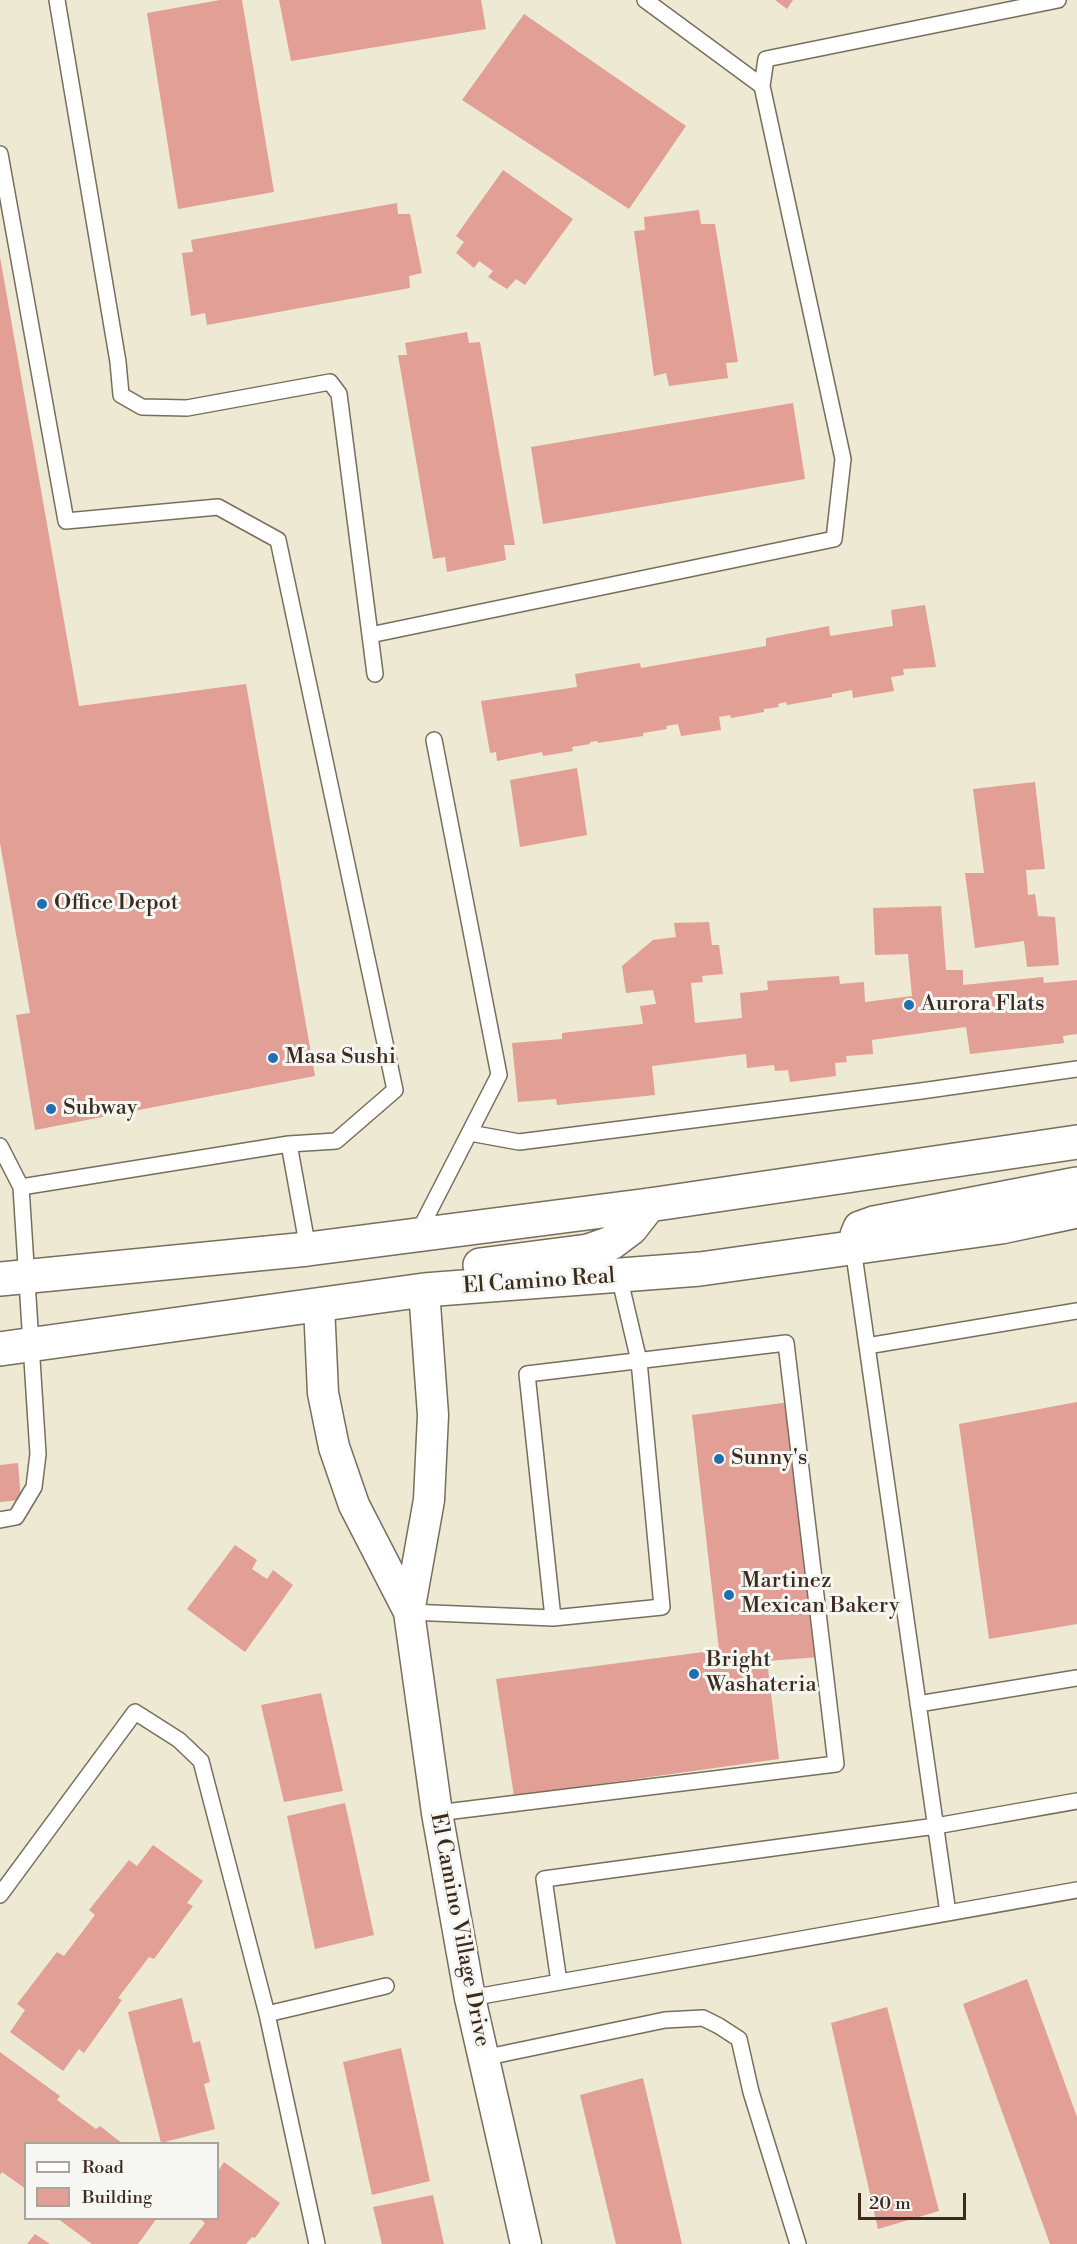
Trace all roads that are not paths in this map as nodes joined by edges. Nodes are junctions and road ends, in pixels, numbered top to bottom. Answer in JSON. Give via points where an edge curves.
{"nodes":[{"id":1,"x":57,"y":0,"type":"edge"},
{"id":2,"x":645,"y":0,"type":"edge"},
{"id":3,"x":1058,"y":0,"type":"edge"},
{"id":4,"x":762,"y":86,"type":"junction"},
{"id":5,"x":0,"y":154,"type":"edge"},
{"id":6,"x":370,"y":635,"type":"junction"},
{"id":7,"x":375,"y":674,"type":"dead end"},
{"id":8,"x":434,"y":740,"type":"dead end"},
{"id":9,"x":1077,"y":1069,"type":"edge"},
{"id":10,"x":470,"y":1133,"type":"junction"},
{"id":11,"x":1077,"y":1142,"type":"edge"},
{"id":12,"x":289,"y":1144,"type":"junction"},
{"id":13,"x":0,"y":1146,"type":"edge"},
{"id":14,"x":7,"y":1173,"type":"edge"},
{"id":15,"x":1077,"y":1184,"type":"edge"},
{"id":16,"x":21,"y":1187,"type":"junction"},
{"id":17,"x":649,"y":1205,"type":"junction"},
{"id":18,"x":1077,"y":1211,"type":"edge"},
{"id":19,"x":417,"y":1235,"type":"junction"},
{"id":20,"x":853,"y":1248,"type":"junction"},
{"id":21,"x":308,"y":1249,"type":"junction"},
{"id":22,"x":619,"y":1276,"type":"junction"},
{"id":23,"x":14,"y":1278,"type":"edge"},
{"id":24,"x":424,"y":1290,"type":"junction"},
{"id":25,"x":320,"y":1305,"type":"junction"},
{"id":26,"x":1077,"y":1311,"type":"edge"},
{"id":27,"x":32,"y":1345,"type":"junction"},
{"id":28,"x":867,"y":1346,"type":"junction"},
{"id":29,"x":0,"y":1349,"type":"edge"},
{"id":30,"x":639,"y":1360,"type":"junction"},
{"id":31,"x":0,"y":1520,"type":"edge"},
{"id":32,"x":410,"y":1612,"type":"junction"},
{"id":33,"x":553,"y":1618,"type":"junction"},
{"id":34,"x":1077,"y":1678,"type":"edge"},
{"id":35,"x":918,"y":1704,"type":"junction"},
{"id":36,"x":1077,"y":1801,"type":"edge"},
{"id":37,"x":436,"y":1813,"type":"junction"},
{"id":38,"x":936,"y":1826,"type":"junction"},
{"id":39,"x":1077,"y":1890,"type":"edge"},
{"id":40,"x":0,"y":1895,"type":"edge"},
{"id":41,"x":948,"y":1913,"type":"junction"},
{"id":42,"x":559,"y":1982,"type":"junction"},
{"id":43,"x":386,"y":1986,"type":"dead end"},
{"id":44,"x":470,"y":1998,"type":"junction"},
{"id":45,"x":267,"y":2014,"type":"junction"},
{"id":46,"x":483,"y":2058,"type":"junction"},
{"id":47,"x":317,"y":2244,"type":"edge"},
{"id":48,"x":526,"y":2244,"type":"edge"},
{"id":49,"x":798,"y":2244,"type":"edge"}],
"edges":[{"from":1,"to":6,"type":"lane","via":[[122,395],[142,407],[187,408],[330,382],[339,394]]},
{"from":2,"to":4,"type":"lane"},
{"from":3,"to":4,"type":"lane","via":[[766,59]]},
{"from":4,"to":6,"type":"lane","via":[[843,459],[834,539]]},
{"from":5,"to":12,"type":"lane","via":[[66,521],[219,507],[278,540],[395,1090],[336,1141]]},
{"from":6,"to":7,"type":"lane"},
{"from":8,"to":10,"type":"lane","via":[[499,1075]]},
{"from":9,"to":10,"type":"lane","via":[[519,1142]]},
{"from":10,"to":19,"type":"lane"},
{"from":11,"to":17,"type":"main road"},
{"from":12,"to":16,"type":"lane"},
{"from":12,"to":21,"type":"lane"},
{"from":13,"to":14,"type":"lane"},
{"from":14,"to":16,"type":"lane"},
{"from":15,"to":20,"type":"main road","via":[[874,1222],[860,1228]]},
{"from":16,"to":23,"type":"lane"},
{"from":17,"to":19,"type":"main road"},
{"from":17,"to":25,"type":"main road","via":[[611,1243],[588,1251],[376,1279],[342,1289]]},
{"from":18,"to":20,"type":"main road","name":"El Camino Real","via":[[1001,1227]]},
{"from":19,"to":21,"type":"main road"},
{"from":20,"to":22,"type":"main road","name":"El Camino Real"},
{"from":20,"to":28,"type":"lane"},
{"from":21,"to":23,"type":"main road"},
{"from":22,"to":24,"type":"main road","name":"El Camino Real"},
{"from":22,"to":30,"type":"lane"},
{"from":23,"to":27,"type":"lane"},
{"from":24,"to":25,"type":"main road","name":"El Camino Real"},
{"from":24,"to":32,"type":"street","name":"El Camino Village Drive","via":[[433,1415],[429,1500]]},
{"from":25,"to":27,"type":"main road","name":"El Camino Real"},
{"from":25,"to":32,"type":"street","name":"El Camino Village Drive","via":[[323,1393],[334,1447],[354,1505]]},
{"from":26,"to":28,"type":"lane"},
{"from":27,"to":29,"type":"main road","name":"El Camino Real"},
{"from":27,"to":31,"type":"lane","via":[[38,1454],[34,1487],[16,1517]]},
{"from":28,"to":35,"type":"lane"},
{"from":30,"to":33,"type":"lane","via":[[662,1607]]},
{"from":30,"to":33,"type":"lane","via":[[527,1374]]},
{"from":30,"to":37,"type":"lane","via":[[786,1343],[836,1764]]},
{"from":32,"to":33,"type":"lane"},
{"from":32,"to":37,"type":"street","name":"El Camino Village Drive"},
{"from":34,"to":35,"type":"lane"},
{"from":35,"to":38,"type":"lane"},
{"from":36,"to":38,"type":"lane"},
{"from":37,"to":44,"type":"street","name":"El Camino Village Drive"},
{"from":38,"to":41,"type":"lane"},
{"from":38,"to":42,"type":"lane","via":[[544,1879]]},
{"from":39,"to":41,"type":"lane"},
{"from":40,"to":45,"type":"lane","via":[[135,1712],[179,1740],[201,1761]]},
{"from":41,"to":42,"type":"lane"},
{"from":42,"to":44,"type":"lane"},
{"from":43,"to":45,"type":"lane"},
{"from":44,"to":46,"type":"street","name":"El Camino Village Drive"},
{"from":45,"to":47,"type":"lane"},
{"from":46,"to":48,"type":"street","name":"El Camino Village Drive"},
{"from":46,"to":49,"type":"lane","via":[[665,2020],[703,2018],[720,2026],[740,2039],[751,2092]]}]}
